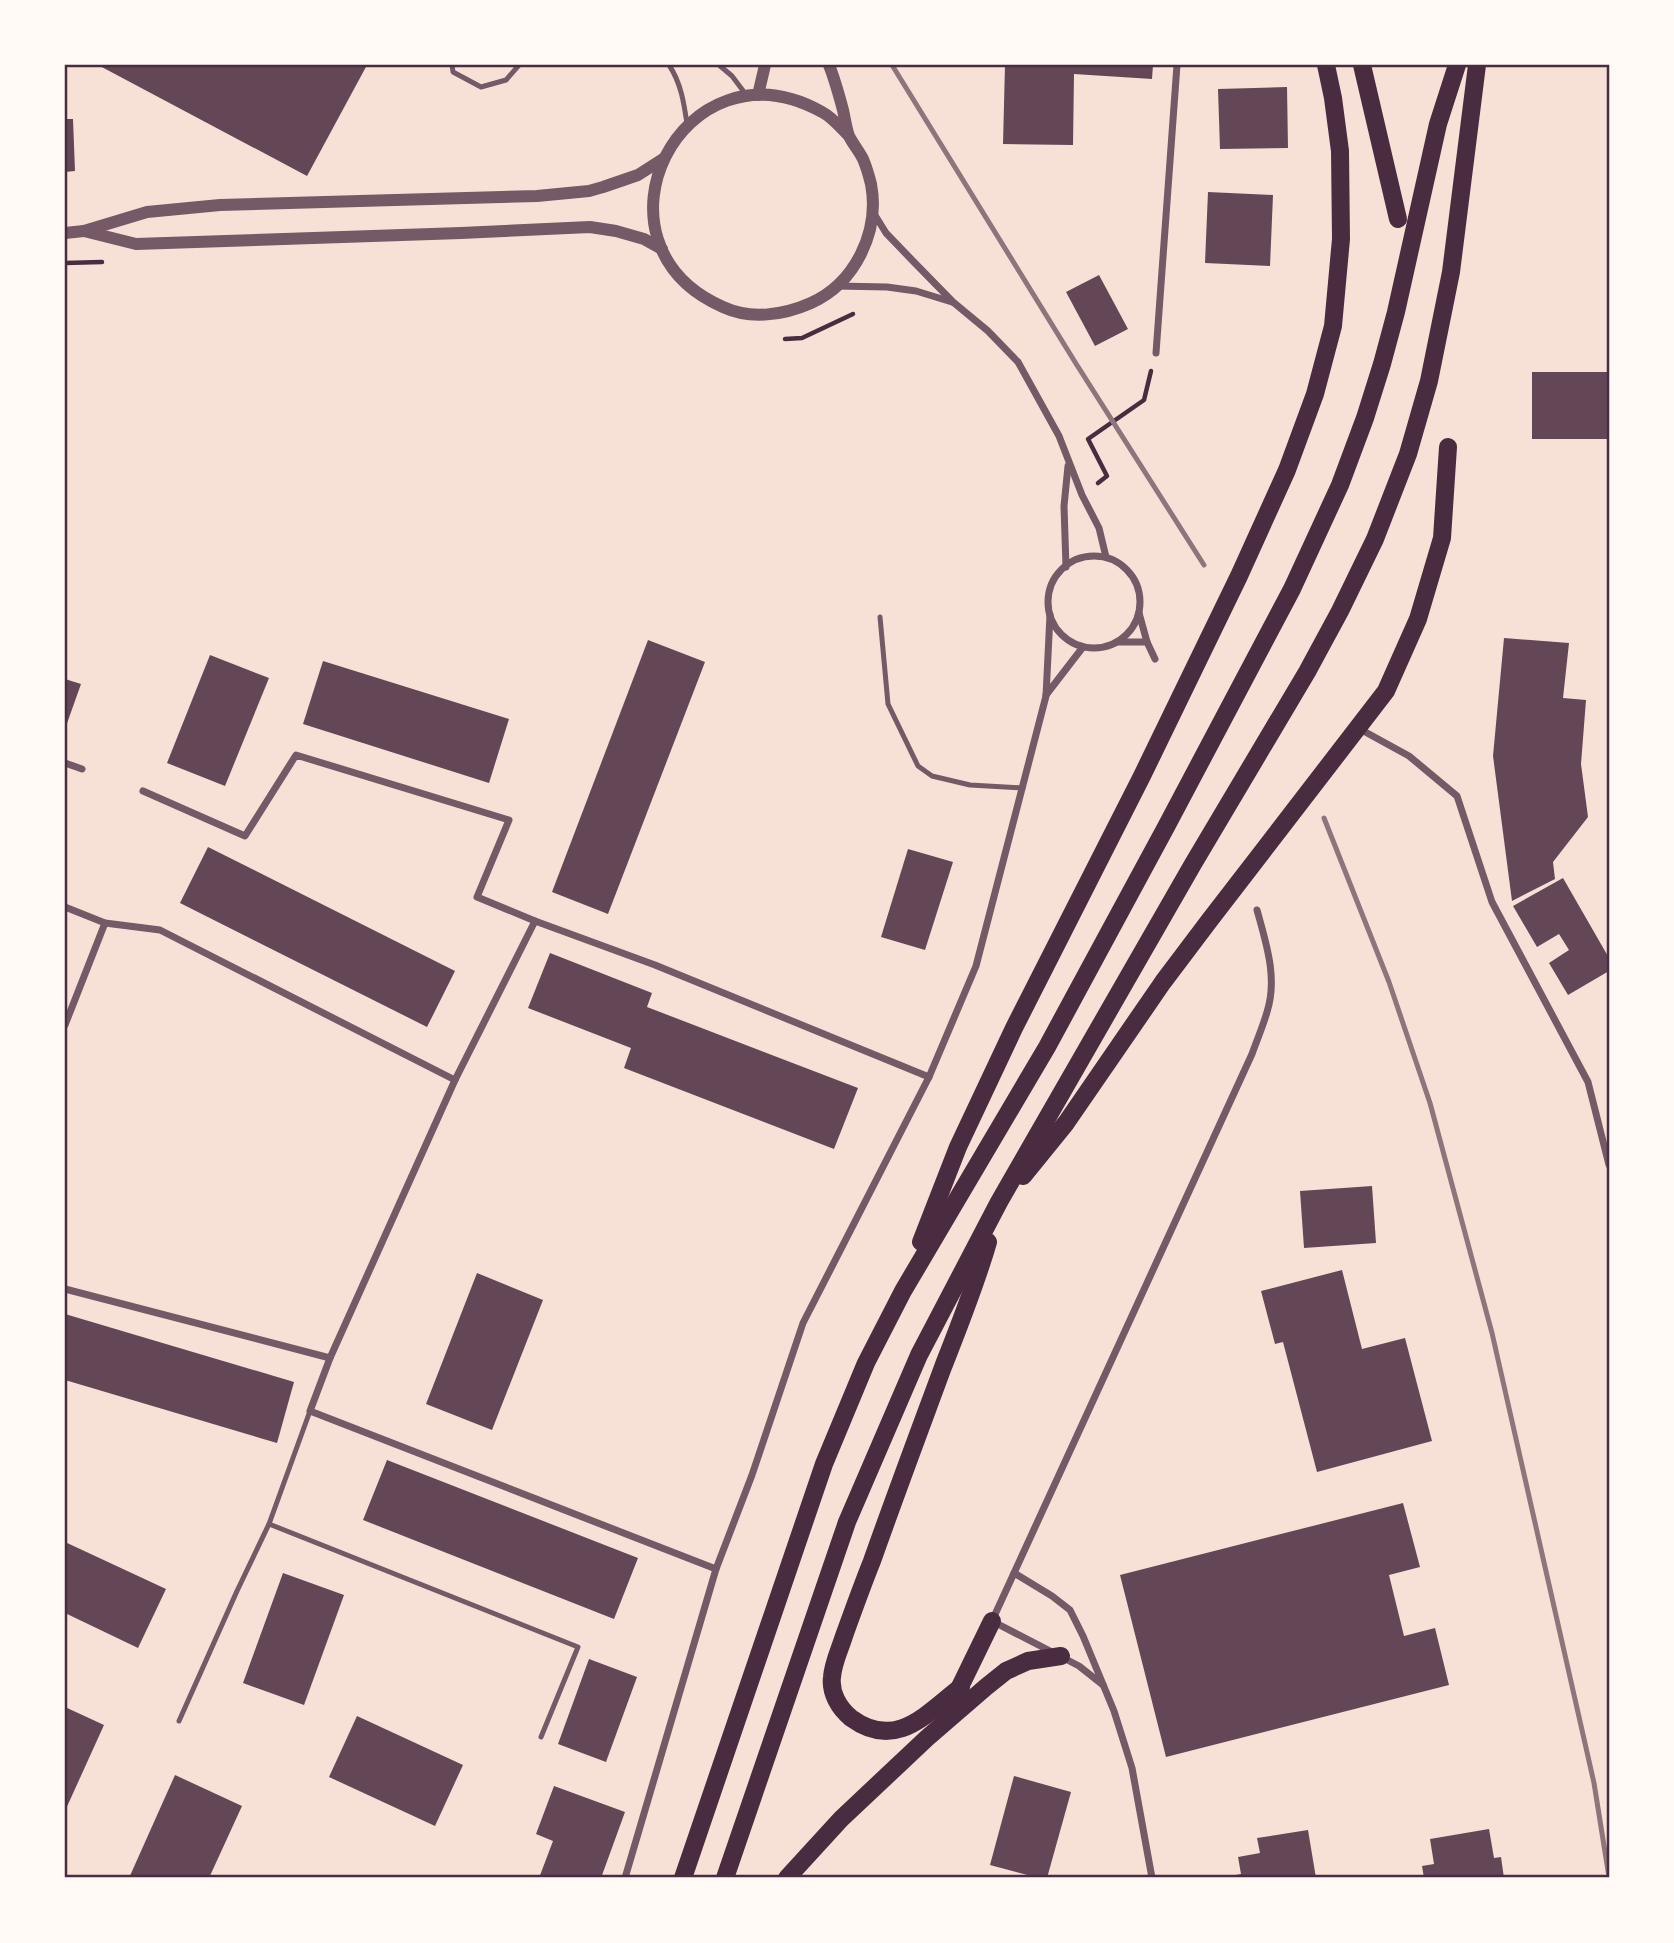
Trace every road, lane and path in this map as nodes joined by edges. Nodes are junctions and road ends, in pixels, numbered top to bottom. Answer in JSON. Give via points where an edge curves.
{"nodes":[{"id":1,"x":453,"y":65,"type":"edge"},
{"id":2,"x":519,"y":65,"type":"edge"},
{"id":3,"x":669,"y":65,"type":"edge"},
{"id":4,"x":719,"y":65,"type":"edge"},
{"id":5,"x":765,"y":65,"type":"edge"},
{"id":6,"x":830,"y":65,"type":"edge"},
{"id":7,"x":1177,"y":65,"type":"edge"},
{"id":8,"x":1326,"y":65,"type":"edge"},
{"id":9,"x":1362,"y":65,"type":"edge"},
{"id":10,"x":1457,"y":65,"type":"edge"},
{"id":11,"x":1477,"y":65,"type":"edge"},
{"id":12,"x":753,"y":95,"type":"junction"},
{"id":13,"x":687,"y":125,"type":"junction"},
{"id":14,"x":849,"y":136,"type":"junction"},
{"id":15,"x":663,"y":159,"type":"junction"},
{"id":16,"x":873,"y":212,"type":"junction"},
{"id":17,"x":1398,"y":219,"type":"dead end"},
{"id":18,"x":84,"y":231,"type":"junction"},
{"id":19,"x":65,"y":233,"type":"edge"},
{"id":20,"x":662,"y":249,"type":"junction"},
{"id":21,"x":107,"y":262,"type":"dead end"},
{"id":22,"x":65,"y":263,"type":"edge"},
{"id":23,"x":836,"y":286,"type":"junction"},
{"id":24,"x":953,"y":302,"type":"junction"},
{"id":25,"x":853,"y":314,"type":"dead end"},
{"id":26,"x":777,"y":339,"type":"dead end"},
{"id":27,"x":1156,"y":353,"type":"joint"},
{"id":28,"x":1088,"y":439,"type":"dead end"},
{"id":29,"x":1448,"y":447,"type":"dead end"},
{"id":30,"x":1068,"y":462,"type":"junction"},
{"id":31,"x":1106,"y":557,"type":"junction"},
{"id":32,"x":1066,"y":567,"type":"junction"},
{"id":33,"x":1139,"y":612,"type":"junction"},
{"id":34,"x":1050,"y":615,"type":"junction"},
{"id":35,"x":880,"y":617,"type":"dead end"},
{"id":36,"x":1117,"y":642,"type":"junction"},
{"id":37,"x":1147,"y":642,"type":"junction"},
{"id":38,"x":1083,"y":647,"type":"junction"},
{"id":39,"x":1155,"y":659,"type":"dead end"},
{"id":40,"x":1046,"y":696,"type":"junction"},
{"id":41,"x":1358,"y":728,"type":"junction"},
{"id":42,"x":65,"y":763,"type":"edge"},
{"id":43,"x":82,"y":769,"type":"dead end"},
{"id":44,"x":1023,"y":789,"type":"junction"},
{"id":45,"x":143,"y":791,"type":"dead end"},
{"id":46,"x":65,"y":906,"type":"edge"},
{"id":47,"x":1257,"y":910,"type":"dead end"},
{"id":48,"x":535,"y":921,"type":"junction"},
{"id":49,"x":105,"y":923,"type":"junction"},
{"id":50,"x":65,"y":1025,"type":"edge"},
{"id":51,"x":929,"y":1077,"type":"junction"},
{"id":52,"x":454,"y":1080,"type":"junction"},
{"id":53,"x":1609,"y":1165,"type":"edge"},
{"id":54,"x":999,"y":1202,"type":"junction"},
{"id":55,"x":65,"y":1289,"type":"edge"},
{"id":56,"x":902,"y":1291,"type":"junction"},
{"id":57,"x":330,"y":1358,"type":"junction"},
{"id":58,"x":310,"y":1411,"type":"junction"},
{"id":59,"x":269,"y":1524,"type":"junction"},
{"id":60,"x":716,"y":1569,"type":"junction"},
{"id":61,"x":1014,"y":1573,"type":"junction"},
{"id":62,"x":992,"y":1621,"type":"junction"},
{"id":63,"x":1061,"y":1656,"type":"junction"},
{"id":64,"x":1103,"y":1685,"type":"junction"},
{"id":65,"x":961,"y":1686,"type":"junction"},
{"id":66,"x":179,"y":1721,"type":"dead end"},
{"id":67,"x":541,"y":1737,"type":"dead end"},
{"id":68,"x":926,"y":1738,"type":"junction"},
{"id":69,"x":625,"y":1878,"type":"edge"},
{"id":70,"x":683,"y":1878,"type":"edge"},
{"id":71,"x":725,"y":1878,"type":"edge"},
{"id":72,"x":788,"y":1878,"type":"edge"},
{"id":73,"x":1152,"y":1878,"type":"edge"}],
"edges":[{"from":1,"to":2,"type":"lane","via":[[453,72],[481,87],[506,80]]},
{"from":3,"to":13,"type":"lane","via":[[677,77]]},
{"from":4,"to":12,"type":"lane"},
{"from":5,"to":12,"type":"street"},
{"from":6,"to":14,"type":"street"},
{"from":7,"to":27,"type":"street"},
{"from":8,"to":56,"type":"main road","via":[[1340,151],[1341,239],[1333,326],[1315,394],[1239,576],[958,1147]]},
{"from":9,"to":17,"type":"main road"},
{"from":10,"to":56,"type":"main road","via":[[1438,124],[1396,312],[1340,485],[1280,612],[1047,1047]]},
{"from":11,"to":54,"type":"main road","via":[[1451,272],[1429,381],[1408,454],[1375,539],[1307,672]]},
{"from":12,"to":13,"type":"street","via":[[725,101]]},
{"from":12,"to":14,"type":"street","via":[[793,99],[824,113]]},
{"from":13,"to":15,"type":"street"},
{"from":14,"to":16,"type":"street","via":[[863,159]]},
{"from":15,"to":18,"type":"street","via":[[638,175],[589,191],[220,205],[147,212]]},
{"from":15,"to":20,"type":"street","via":[[653,204]]},
{"from":16,"to":23,"type":"street","via":[[862,252]]},
{"from":16,"to":24,"type":"street","via":[[886,233]]},
{"from":18,"to":19,"type":"street"},
{"from":18,"to":20,"type":"street","via":[[135,244],[590,227],[616,230]]},
{"from":20,"to":23,"type":"street","via":[[689,286],[729,310],[774,314],[797,309]]},
{"from":21,"to":22,"type":"path"},
{"from":23,"to":24,"type":"street","via":[[887,287]]},
{"from":24,"to":30,"type":"street","via":[[1018,362],[1059,436]]},
{"from":25,"to":26,"type":"path","via":[[802,338]]},
{"from":27,"to":28,"type":"path","via":[[1144,400]]},
{"from":29,"to":41,"type":"main road","via":[[1442,538],[1418,619],[1386,691]]},
{"from":30,"to":31,"type":"street","via":[[1100,528]]},
{"from":30,"to":32,"type":"street"},
{"from":31,"to":32,"type":"street","via":[[1087,556]]},
{"from":31,"to":33,"type":"street","via":[[1130,573],[1138,587]]},
{"from":32,"to":34,"type":"street","via":[[1051,586]]},
{"from":33,"to":36,"type":"street","via":[[1130,632]]},
{"from":33,"to":37,"type":"street"},
{"from":34,"to":38,"type":"street","via":[[1065,638]]},
{"from":34,"to":40,"type":"street"},
{"from":35,"to":44,"type":"lane","via":[[888,704],[918,766],[932,776],[957,782]]},
{"from":36,"to":37,"type":"street"},
{"from":36,"to":38,"type":"street"},
{"from":37,"to":39,"type":"street"},
{"from":38,"to":40,"type":"street"},
{"from":40,"to":44,"type":"street"},
{"from":41,"to":53,"type":"street","via":[[1409,756],[1457,796],[1492,902],[1588,1082]]},
{"from":41,"to":54,"type":"main road","via":[[1163,982],[1066,1123]]},
{"from":42,"to":43,"type":"street"},
{"from":44,"to":51,"type":"street","via":[[976,966]]},
{"from":45,"to":48,"type":"street","via":[[245,836],[296,755],[509,820],[477,897]]},
{"from":46,"to":49,"type":"street"},
{"from":47,"to":61,"type":"street","via":[[1272,978],[1268,1010],[1252,1054]]},
{"from":48,"to":51,"type":"street"},
{"from":48,"to":52,"type":"street"},
{"from":49,"to":50,"type":"street"},
{"from":49,"to":52,"type":"street","via":[[160,930]]},
{"from":51,"to":60,"type":"street","via":[[803,1323]]},
{"from":52,"to":57,"type":"street"},
{"from":54,"to":65,"type":"main road","via":[[832,1676],[837,1702],[847,1714],[885,1732],[914,1723]]},
{"from":54,"to":71,"type":"main road","via":[[919,1355],[847,1522]]},
{"from":55,"to":57,"type":"street"},
{"from":56,"to":70,"type":"main road","via":[[824,1464]]},
{"from":57,"to":58,"type":"street"},
{"from":58,"to":59,"type":"lane"},
{"from":58,"to":60,"type":"street"},
{"from":59,"to":66,"type":"lane"},
{"from":59,"to":67,"type":"lane","via":[[578,1647]]},
{"from":60,"to":69,"type":"street"},
{"from":61,"to":62,"type":"street"},
{"from":61,"to":64,"type":"street","via":[[1070,1610]]},
{"from":62,"to":63,"type":"street"},
{"from":62,"to":65,"type":"main road"},
{"from":63,"to":64,"type":"street"},
{"from":63,"to":68,"type":"main road","via":[[1028,1661],[1006,1671]]},
{"from":64,"to":73,"type":"street","via":[[1132,1768]]},
{"from":65,"to":68,"type":"main road"},
{"from":68,"to":72,"type":"main road","via":[[841,1819]]}]}
